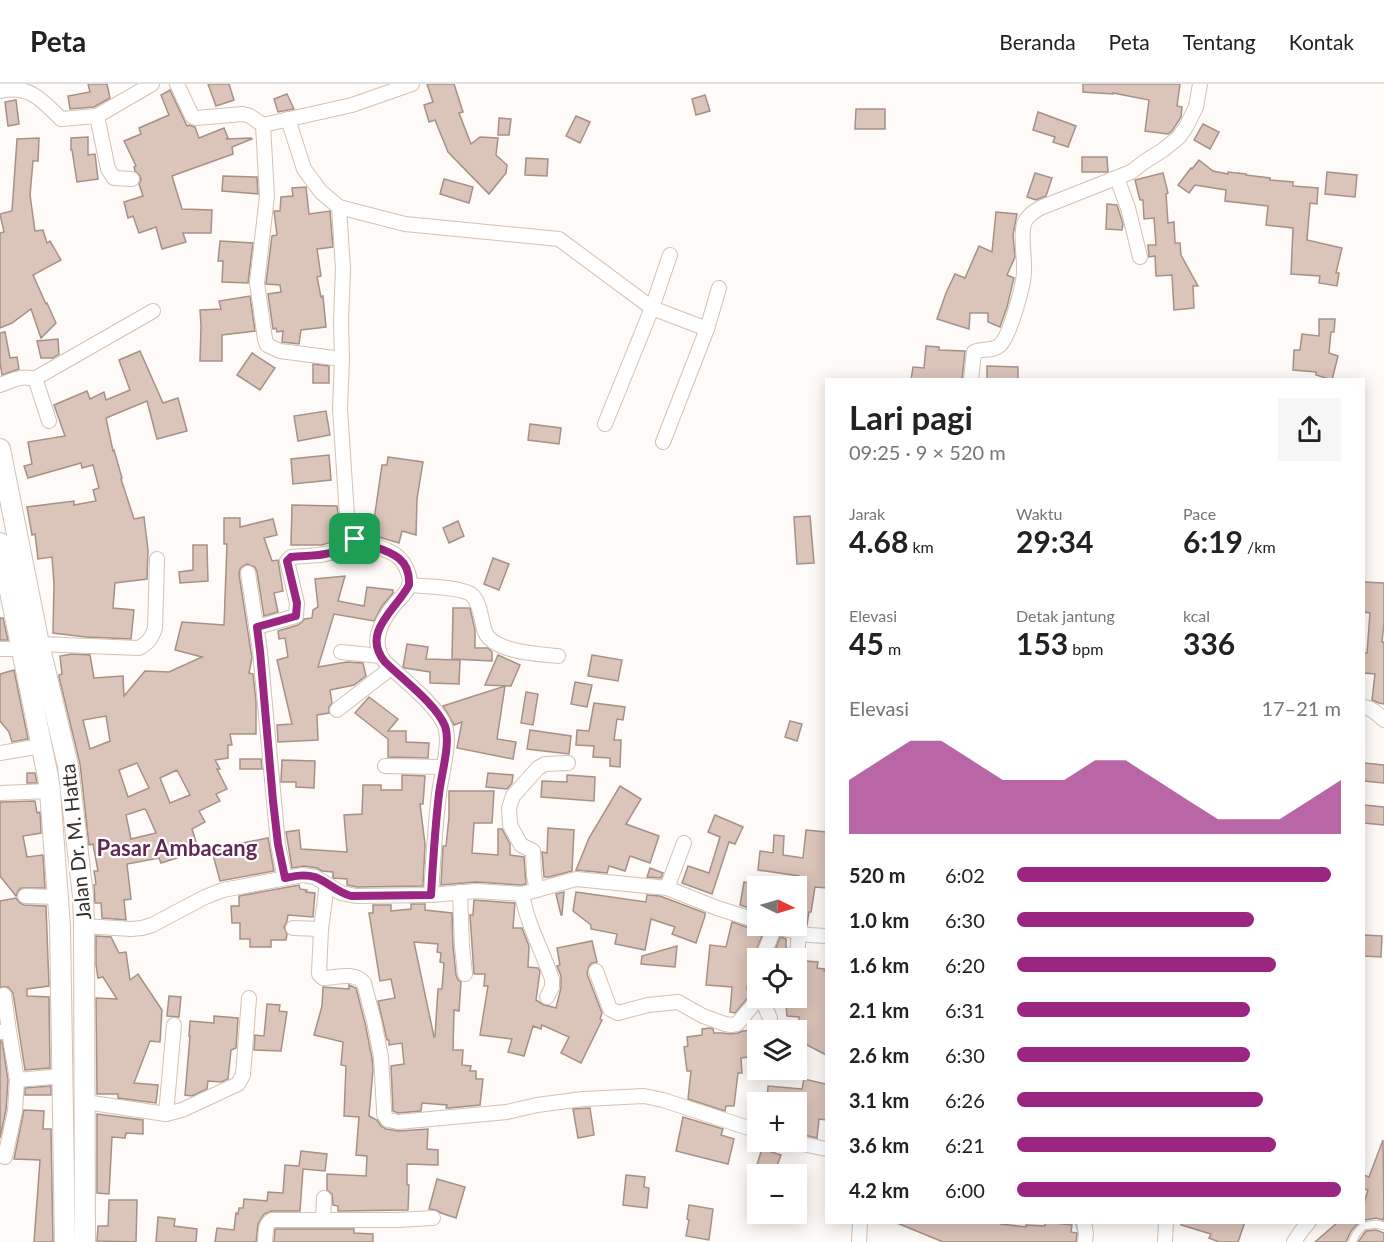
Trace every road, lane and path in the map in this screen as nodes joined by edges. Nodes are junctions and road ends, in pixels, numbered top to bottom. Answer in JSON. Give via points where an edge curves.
{"nodes":[{"id":1,"x":152,"y":84,"type":"edge"},
{"id":2,"x":177,"y":84,"type":"edge"},
{"id":3,"x":412,"y":84,"type":"edge"},
{"id":4,"x":1200,"y":84,"type":"edge"},
{"id":5,"x":0,"y":91,"type":"edge"},
{"id":6,"x":97,"y":116,"type":"junction"},
{"id":7,"x":288,"y":119,"type":"junction"},
{"id":8,"x":263,"y":125,"type":"junction"},
{"id":9,"x":1116,"y":178,"type":"junction"},
{"id":10,"x":132,"y":179,"type":"dead end"},
{"id":11,"x":339,"y":207,"type":"junction"},
{"id":12,"x":670,"y":255,"type":"dead end"},
{"id":13,"x":1140,"y":257,"type":"dead end"},
{"id":14,"x":720,"y":288,"type":"dead end"},
{"id":15,"x":652,"y":308,"type":"junction"},
{"id":16,"x":153,"y":311,"type":"dead end"},
{"id":17,"x":707,"y":329,"type":"junction"},
{"id":18,"x":342,"y":359,"type":"junction"},
{"id":19,"x":971,"y":378,"type":"edge"},
{"id":20,"x":34,"y":379,"type":"junction"},
{"id":21,"x":0,"y":385,"type":"edge"},
{"id":22,"x":49,"y":421,"type":"dead end"},
{"id":23,"x":605,"y":424,"type":"dead end"},
{"id":24,"x":663,"y":442,"type":"dead end"},
{"id":25,"x":0,"y":449,"type":"edge"},
{"id":26,"x":355,"y":539,"type":"junction"},
{"id":27,"x":0,"y":543,"type":"edge"},
{"id":28,"x":157,"y":559,"type":"dead end"},
{"id":29,"x":248,"y":573,"type":"dead end"},
{"id":30,"x":409,"y":585,"type":"junction"},
{"id":31,"x":257,"y":627,"type":"junction"},
{"id":32,"x":30,"y":646,"type":"junction"},
{"id":33,"x":0,"y":649,"type":"edge"},
{"id":34,"x":341,"y":652,"type":"dead end"},
{"id":35,"x":380,"y":656,"type":"junction"},
{"id":36,"x":558,"y":656,"type":"dead end"},
{"id":37,"x":391,"y":668,"type":"junction"},
{"id":38,"x":1365,"y":707,"type":"edge"},
{"id":39,"x":337,"y":710,"type":"dead end"},
{"id":40,"x":1384,"y":720,"type":"edge"},
{"id":41,"x":41,"y":746,"type":"junction"},
{"id":42,"x":0,"y":753,"type":"edge"},
{"id":43,"x":568,"y":763,"type":"dead end"},
{"id":44,"x":385,"y":766,"type":"dead end"},
{"id":45,"x":443,"y":767,"type":"junction"},
{"id":46,"x":50,"y":790,"type":"junction"},
{"id":47,"x":0,"y":793,"type":"edge"},
{"id":48,"x":684,"y":843,"type":"dead end"},
{"id":49,"x":285,"y":878,"type":"junction"},
{"id":50,"x":327,"y":884,"type":"junction"},
{"id":51,"x":667,"y":888,"type":"junction"},
{"id":52,"x":537,"y":890,"type":"junction"},
{"id":53,"x":460,"y":892,"type":"junction"},
{"id":54,"x":522,"y":894,"type":"junction"},
{"id":55,"x":431,"y":895,"type":"junction"},
{"id":56,"x":25,"y":896,"type":"dead end"},
{"id":57,"x":83,"y":896,"type":"junction"},
{"id":58,"x":58,"y":897,"type":"junction"},
{"id":59,"x":747,"y":918,"type":"edge"},
{"id":60,"x":84,"y":926,"type":"junction"},
{"id":61,"x":293,"y":928,"type":"dead end"},
{"id":62,"x":321,"y":929,"type":"junction"},
{"id":63,"x":807,"y":934,"type":"edge"},
{"id":64,"x":825,"y":936,"type":"edge"},
{"id":65,"x":596,"y":972,"type":"dead end"},
{"id":66,"x":465,"y":974,"type":"dead end"},
{"id":67,"x":4,"y":995,"type":"dead end"},
{"id":68,"x":547,"y":997,"type":"dead end"},
{"id":69,"x":249,"y":998,"type":"dead end"},
{"id":70,"x":751,"y":1008,"type":"edge"},
{"id":71,"x":765,"y":1008,"type":"edge"},
{"id":72,"x":770,"y":1018,"type":"dead end"},
{"id":73,"x":174,"y":1025,"type":"dead end"},
{"id":74,"x":5,"y":1031,"type":"edge"},
{"id":75,"x":63,"y":1076,"type":"junction"},
{"id":76,"x":17,"y":1080,"type":"junction"},
{"id":77,"x":85,"y":1102,"type":"junction"},
{"id":78,"x":166,"y":1114,"type":"junction"},
{"id":79,"x":747,"y":1128,"type":"edge"},
{"id":80,"x":807,"y":1145,"type":"edge"},
{"id":81,"x":825,"y":1149,"type":"edge"},
{"id":82,"x":5,"y":1156,"type":"dead end"},
{"id":83,"x":324,"y":1198,"type":"dead end"},
{"id":84,"x":433,"y":1218,"type":"dead end"},
{"id":85,"x":323,"y":1219,"type":"junction"},
{"id":86,"x":860,"y":1224,"type":"edge"},
{"id":87,"x":1084,"y":1224,"type":"edge"},
{"id":88,"x":1166,"y":1224,"type":"edge"},
{"id":89,"x":1308,"y":1224,"type":"edge"},
{"id":90,"x":1384,"y":1226,"type":"edge"},
{"id":91,"x":65,"y":1242,"type":"edge"},
{"id":92,"x":86,"y":1242,"type":"edge"},
{"id":93,"x":265,"y":1242,"type":"edge"},
{"id":94,"x":859,"y":1242,"type":"edge"},
{"id":95,"x":1085,"y":1242,"type":"edge"},
{"id":96,"x":1165,"y":1242,"type":"edge"},
{"id":97,"x":1294,"y":1242,"type":"edge"},
{"id":98,"x":1352,"y":1242,"type":"edge"}],
"edges":[{"from":1,"to":6,"type":"street"},
{"from":2,"to":8,"type":"street","via":[[196,118],[243,114]]},
{"from":3,"to":7,"type":"street","via":[[352,105]]},
{"from":4,"to":9,"type":"street","via":[[1196,108],[1179,137],[1131,172]]},
{"from":5,"to":6,"type":"street","via":[[29,91],[61,119]]},
{"from":6,"to":10,"type":"street","via":[[108,169],[114,178]]},
{"from":7,"to":8,"type":"street"},
{"from":7,"to":11,"type":"street","via":[[304,169],[321,192]]},
{"from":8,"to":18,"type":"street","via":[[267,196],[257,283],[267,345],[280,351]]},
{"from":9,"to":13,"type":"street"},
{"from":9,"to":19,"type":"street","via":[[1040,208],[1024,222],[1024,272],[1017,305],[1001,345],[974,352]]},
{"from":11,"to":15,"type":"street","via":[[405,224],[559,239]]},
{"from":11,"to":18,"type":"street"},
{"from":12,"to":15,"type":"street"},
{"from":14,"to":17,"type":"street"},
{"from":15,"to":17,"type":"street"},
{"from":15,"to":23,"type":"street"},
{"from":16,"to":20,"type":"street"},
{"from":17,"to":24,"type":"street"},
{"from":18,"to":26,"type":"street","via":[[340,408],[347,516]]},
{"from":20,"to":21,"type":"street","via":[[25,377]]},
{"from":20,"to":22,"type":"street"},
{"from":25,"to":32,"type":"main road","name":"Jalan Dr. M. Hatta"},
{"from":26,"to":30,"type":"street","via":[[396,555],[406,567]]},
{"from":26,"to":31,"type":"street","via":[[332,553],[291,557],[287,561],[297,603],[296,616]]},
{"from":27,"to":32,"type":"main road","name":"Jalan Dr. M. Hatta"},
{"from":28,"to":32,"type":"street","via":[[155,628],[146,644],[139,648]]},
{"from":29,"to":31,"type":"street"},
{"from":30,"to":35,"type":"street","via":[[380,628]]},
{"from":30,"to":36,"type":"street","via":[[468,593],[474,597],[490,640],[518,651]]},
{"from":31,"to":49,"type":"street","via":[[278,844]]},
{"from":32,"to":33,"type":"street"},
{"from":32,"to":41,"type":"main road","name":"Jalan Dr. M. Hatta"},
{"from":32,"to":57,"type":"main road","name":"Jalan Dr. M. Hatta","via":[[68,766]]},
{"from":34,"to":35,"type":"street"},
{"from":35,"to":37,"type":"street"},
{"from":37,"to":39,"type":"street"},
{"from":37,"to":45,"type":"street","via":[[435,710],[445,726]]},
{"from":38,"to":40,"type":"street"},
{"from":41,"to":42,"type":"street"},
{"from":41,"to":46,"type":"main road","name":"Jalan Dr. M. Hatta"},
{"from":43,"to":52,"type":"street","via":[[538,768],[513,796],[509,808],[510,825],[521,845],[533,851]]},
{"from":44,"to":45,"type":"street"},
{"from":45,"to":55,"type":"street"},
{"from":46,"to":47,"type":"street"},
{"from":46,"to":58,"type":"main road","name":"Jalan Dr. M. Hatta"},
{"from":48,"to":51,"type":"street"},
{"from":49,"to":50,"type":"street","via":[[315,877]]},
{"from":49,"to":60,"type":"street","via":[[223,890],[142,928]]},
{"from":50,"to":55,"type":"street","via":[[351,896]]},
{"from":50,"to":62,"type":"street"},
{"from":51,"to":52,"type":"street","via":[[576,879]]},
{"from":51,"to":59,"type":"street"},
{"from":52,"to":54,"type":"street"},
{"from":53,"to":54,"type":"street"},
{"from":53,"to":55,"type":"street"},
{"from":53,"to":66,"type":"street"},
{"from":54,"to":68,"type":"street","via":[[552,979]]},
{"from":56,"to":58,"type":"street"},
{"from":57,"to":58,"type":"main road"},
{"from":57,"to":60,"type":"main road","name":"Jalan Dr. M. Hatta"},
{"from":58,"to":75,"type":"main road","name":"Jalan Dr. M. Hatta"},
{"from":60,"to":77,"type":"main road","name":"Jalan Dr. M. Hatta"},
{"from":61,"to":62,"type":"street"},
{"from":62,"to":79,"type":"street","via":[[320,977],[356,977],[364,983],[380,1049],[384,1114],[388,1120],[507,1112],[583,1099],[644,1096]]},
{"from":63,"to":64,"type":"street"},
{"from":65,"to":70,"type":"street","via":[[610,1009],[618,1013],[678,1002],[703,1016],[734,1025]]},
{"from":67,"to":74,"type":"street"},
{"from":69,"to":78,"type":"street","via":[[240,1082]]},
{"from":71,"to":72,"type":"street"},
{"from":73,"to":78,"type":"street"},
{"from":74,"to":76,"type":"street"},
{"from":75,"to":76,"type":"street"},
{"from":75,"to":91,"type":"main road","name":"Jalan Dr. M. Hatta"},
{"from":76,"to":82,"type":"street"},
{"from":77,"to":78,"type":"street"},
{"from":77,"to":92,"type":"main road","name":"Jalan Dr. M. Hatta"},
{"from":80,"to":81,"type":"street"},
{"from":83,"to":85,"type":"street"},
{"from":84,"to":85,"type":"street"},
{"from":85,"to":93,"type":"street","via":[[269,1221]]},
{"from":86,"to":94,"type":"street"},
{"from":87,"to":95,"type":"street"},
{"from":88,"to":96,"type":"street"},
{"from":89,"to":97,"type":"street"},
{"from":90,"to":98,"type":"lane","via":[[1363,1226]]}]}
